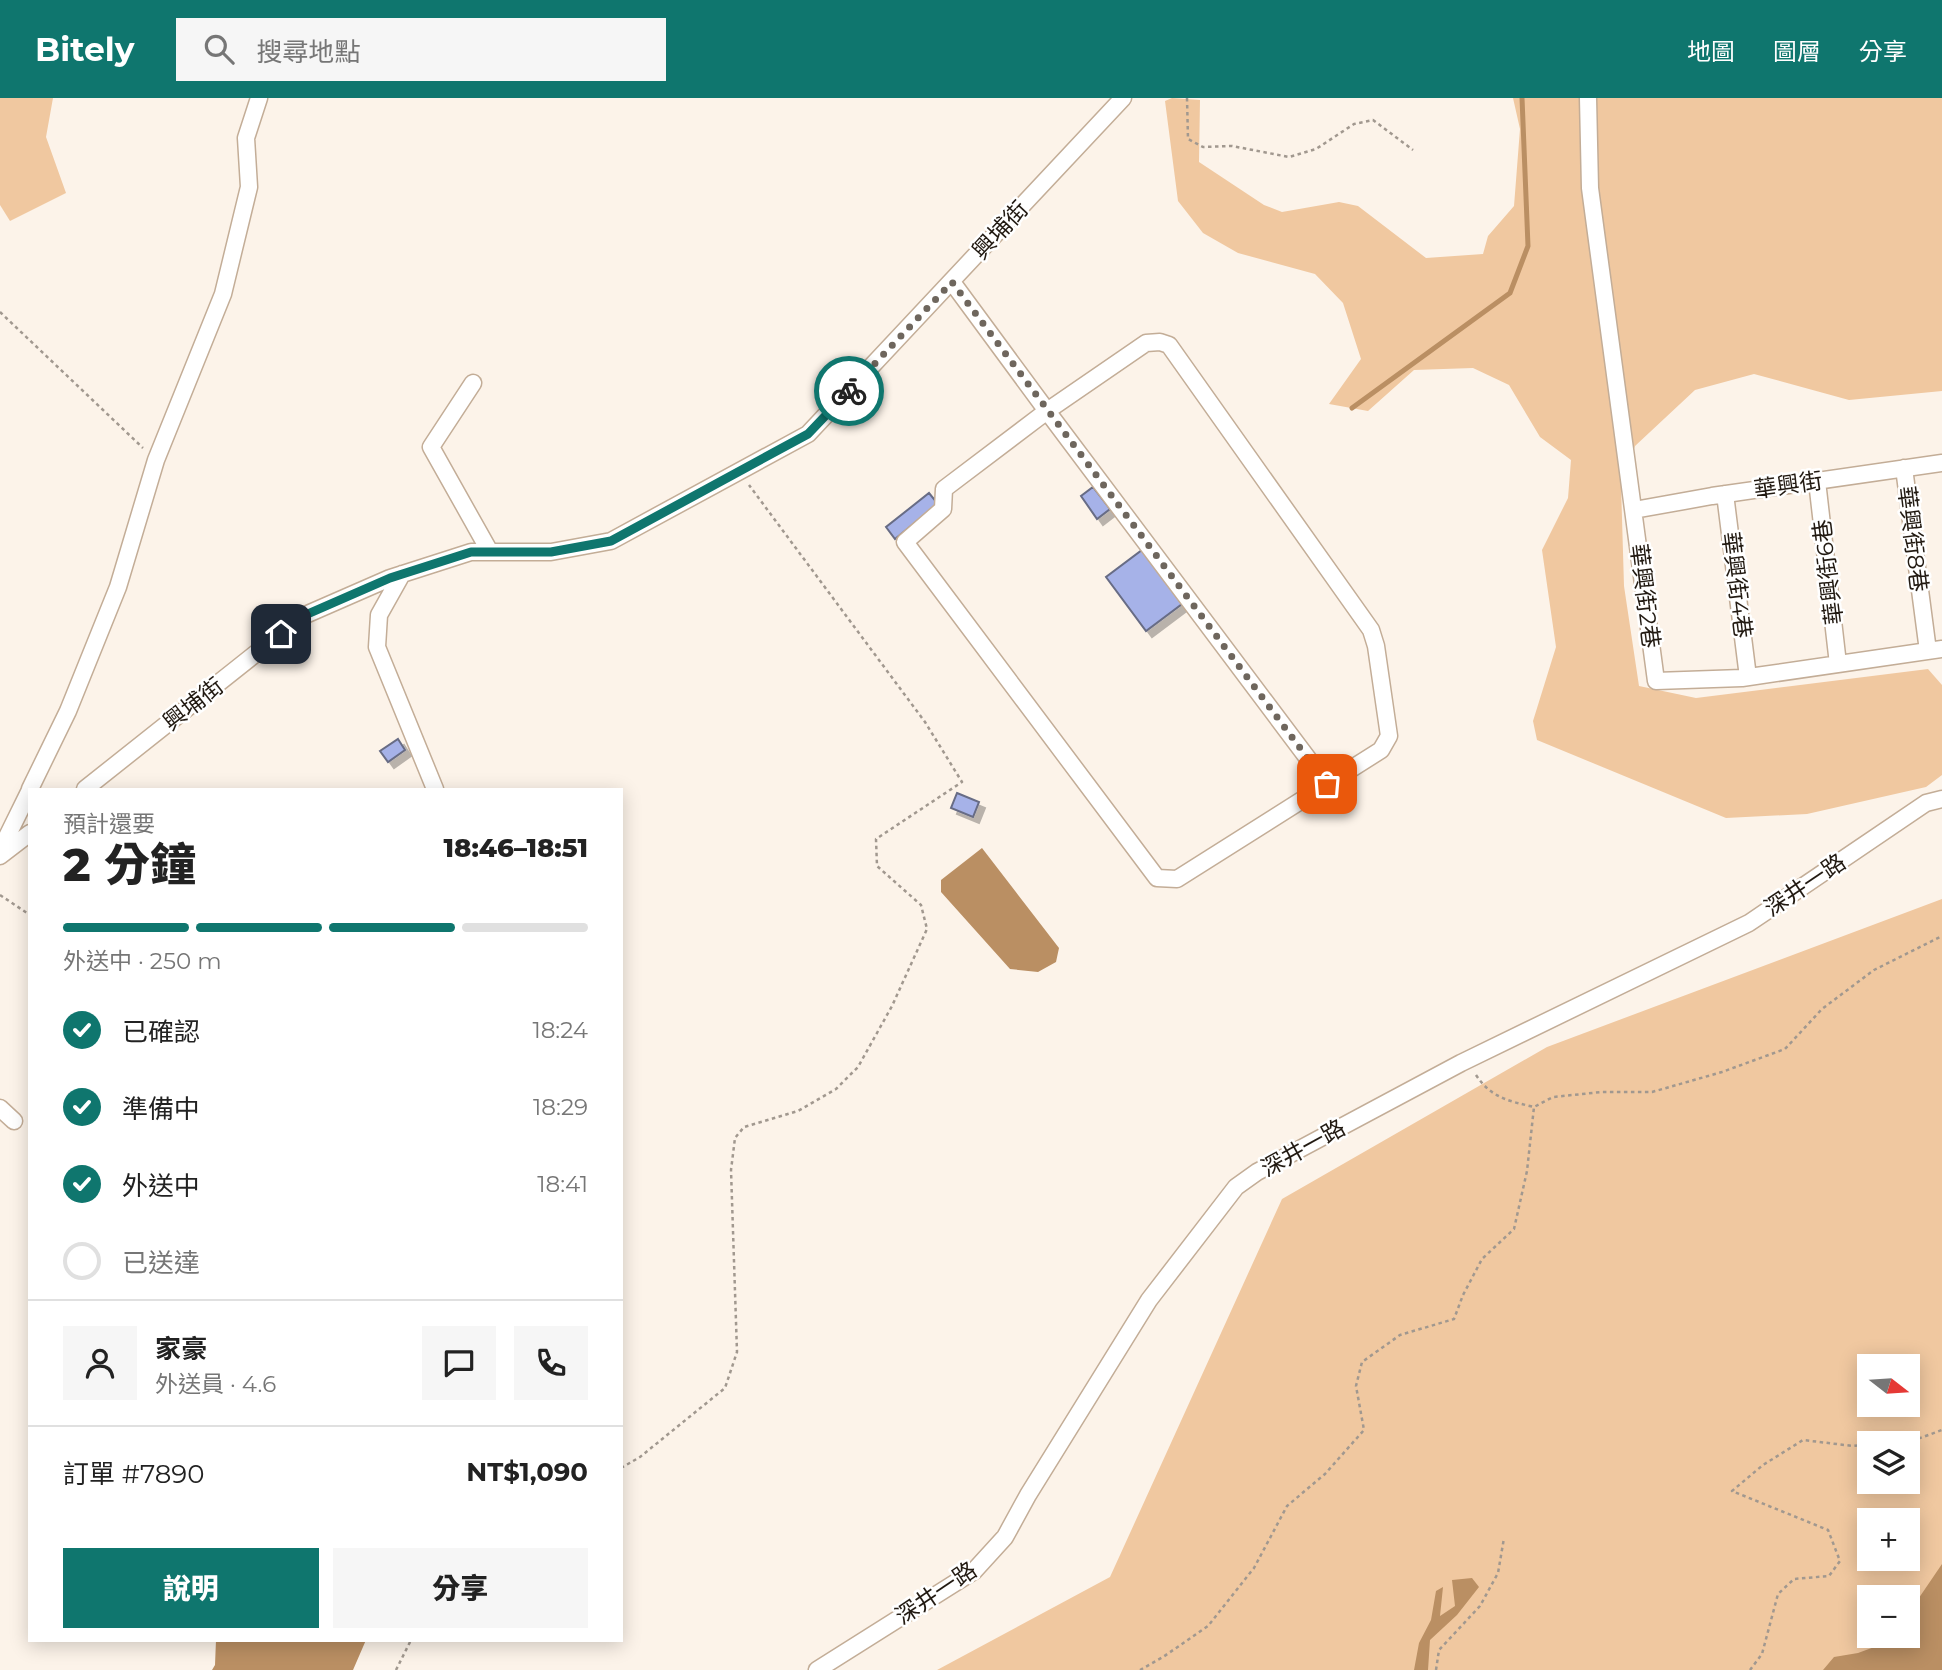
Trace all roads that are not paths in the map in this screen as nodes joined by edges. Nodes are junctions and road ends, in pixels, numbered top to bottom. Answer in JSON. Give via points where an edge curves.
{"nodes":[{"id":1,"x":259,"y":98,"type":"edge"},
{"id":2,"x":1122,"y":98,"type":"edge"},
{"id":3,"x":1588,"y":98,"type":"edge"},
{"id":4,"x":952,"y":282,"type":"junction"},
{"id":5,"x":473,"y":383,"type":"dead end"},
{"id":6,"x":1047,"y":411,"type":"junction"},
{"id":7,"x":1942,"y":463,"type":"edge"},
{"id":8,"x":1904,"y":468,"type":"junction"},
{"id":9,"x":1817,"y":481,"type":"junction"},
{"id":10,"x":1725,"y":494,"type":"junction"},
{"id":11,"x":1634,"y":510,"type":"junction"},
{"id":12,"x":490,"y":552,"type":"junction"},
{"id":13,"x":402,"y":574,"type":"junction"},
{"id":14,"x":1935,"y":650,"type":"edge"},
{"id":15,"x":1838,"y":664,"type":"junction"},
{"id":16,"x":1748,"y":677,"type":"junction"},
{"id":17,"x":1327,"y":784,"type":"junction"},
{"id":18,"x":30,"y":788,"type":"edge"},
{"id":19,"x":86,"y":788,"type":"edge"},
{"id":20,"x":435,"y":788,"type":"edge"},
{"id":21,"x":28,"y":793,"type":"edge"},
{"id":22,"x":1942,"y":799,"type":"edge"},
{"id":23,"x":28,"y":834,"type":"edge"},
{"id":24,"x":0,"y":854,"type":"edge"},
{"id":25,"x":0,"y":1108,"type":"edge"},
{"id":26,"x":14,"y":1121,"type":"dead end"},
{"id":27,"x":817,"y":1670,"type":"edge"}],
"edges":[{"from":1,"to":18,"type":"street","via":[[246,138],[249,187],[223,294],[156,460],[118,587],[68,711]]},
{"from":2,"to":4,"type":"street","name":"興埔街"},
{"from":3,"to":11,"type":"street","name":"華興街2巷","via":[[1590,188]]},
{"from":4,"to":6,"type":"street"},
{"from":4,"to":12,"type":"street","name":"興埔街","via":[[808,434],[611,541],[551,552]]},
{"from":5,"to":12,"type":"street","via":[[431,447]]},
{"from":6,"to":17,"type":"street"},
{"from":6,"to":17,"type":"street","via":[[1146,344],[1169,345],[1371,630],[1389,736],[1381,750]]},
{"from":6,"to":17,"type":"street","via":[[944,489],[943,509],[905,542],[1157,878],[1177,879]]},
{"from":7,"to":8,"type":"street","name":"華興街"},
{"from":8,"to":9,"type":"street","name":"華興街"},
{"from":8,"to":14,"type":"street","name":"華興街8巷"},
{"from":9,"to":10,"type":"street","name":"華興街"},
{"from":9,"to":15,"type":"street","name":"華興街6巷"},
{"from":10,"to":11,"type":"street","name":"華興街"},
{"from":10,"to":16,"type":"street","name":"華興街4巷"},
{"from":11,"to":16,"type":"street","name":"華興街2巷","via":[[1656,681]]},
{"from":12,"to":13,"type":"street","name":"興埔街","via":[[471,552]]},
{"from":13,"to":19,"type":"street","name":"興埔街","via":[[303,616]]},
{"from":13,"to":20,"type":"street","via":[[379,615],[377,647]]},
{"from":14,"to":15,"type":"street"},
{"from":15,"to":16,"type":"street"},
{"from":21,"to":24,"type":"street"},
{"from":22,"to":27,"type":"street","name":"深井一路","via":[[1926,803],[1749,923],[1467,1060],[1236,1187],[1149,1300],[1005,1537],[974,1571]]},
{"from":23,"to":24,"type":"street"},
{"from":25,"to":26,"type":"street"}]}
